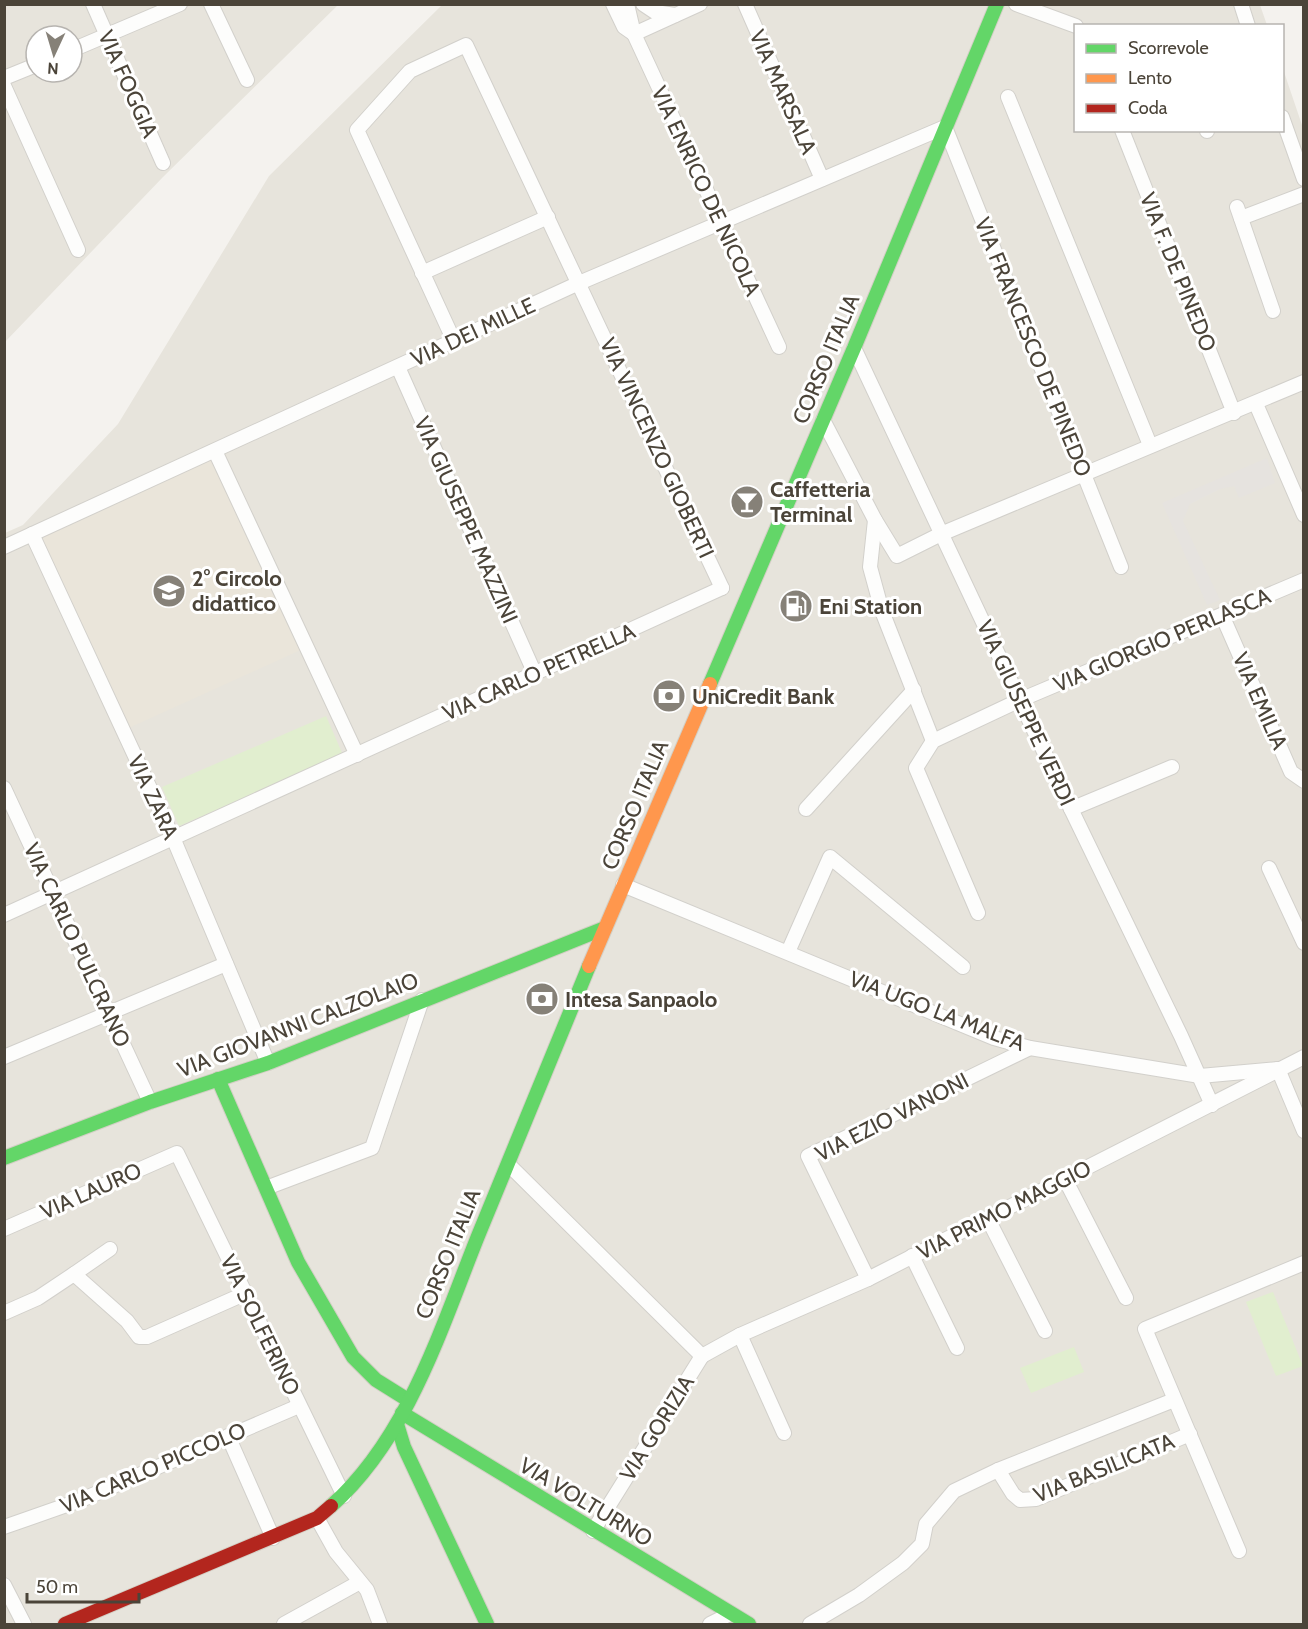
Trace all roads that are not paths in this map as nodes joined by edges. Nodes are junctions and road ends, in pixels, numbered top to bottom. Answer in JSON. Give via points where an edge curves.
{"nodes":[{"id":1,"x":93,"y":4,"type":"edge"},
{"id":2,"x":180,"y":4,"type":"edge"},
{"id":3,"x":211,"y":4,"type":"edge"},
{"id":4,"x":613,"y":4,"type":"edge"},
{"id":5,"x":627,"y":4,"type":"edge"},
{"id":6,"x":643,"y":4,"type":"edge"},
{"id":7,"x":699,"y":4,"type":"edge"},
{"id":8,"x":745,"y":4,"type":"edge"},
{"id":9,"x":997,"y":4,"type":"edge"},
{"id":10,"x":1016,"y":4,"type":"edge"},
{"id":11,"x":1241,"y":4,"type":"edge"},
{"id":12,"x":677,"y":15,"type":"junction"},
{"id":13,"x":1247,"y":24,"type":"edge"},
{"id":14,"x":1074,"y":25,"type":"edge"},
{"id":15,"x":634,"y":34,"type":"junction"},
{"id":16,"x":106,"y":35,"type":"junction"},
{"id":17,"x":84,"y":45,"type":"edge"},
{"id":18,"x":24,"y":70,"type":"edge"},
{"id":19,"x":4,"y":78,"type":"edge"},
{"id":20,"x":247,"y":80,"type":"dead end"},
{"id":21,"x":4,"y":86,"type":"edge"},
{"id":22,"x":1008,"y":97,"type":"dead end"},
{"id":23,"x":1284,"y":123,"type":"edge"},
{"id":24,"x":945,"y":128,"type":"junction"},
{"id":25,"x":1123,"y":132,"type":"edge"},
{"id":26,"x":163,"y":163,"type":"dead end"},
{"id":27,"x":822,"y":179,"type":"junction"},
{"id":28,"x":1304,"y":179,"type":"edge"},
{"id":29,"x":1304,"y":194,"type":"edge"},
{"id":30,"x":548,"y":217,"type":"junction"},
{"id":31,"x":720,"y":222,"type":"junction"},
{"id":32,"x":78,"y":250,"type":"dead end"},
{"id":33,"x":423,"y":273,"type":"junction"},
{"id":34,"x":579,"y":283,"type":"junction"},
{"id":35,"x":1273,"y":311,"type":"dead end"},
{"id":36,"x":453,"y":341,"type":"junction"},
{"id":37,"x":779,"y":347,"type":"dead end"},
{"id":38,"x":854,"y":348,"type":"junction"},
{"id":39,"x":398,"y":367,"type":"junction"},
{"id":40,"x":1304,"y":382,"type":"edge"},
{"id":41,"x":1256,"y":404,"type":"junction"},
{"id":42,"x":1234,"y":413,"type":"junction"},
{"id":43,"x":823,"y":420,"type":"junction"},
{"id":44,"x":1150,"y":445,"type":"junction"},
{"id":45,"x":215,"y":452,"type":"junction"},
{"id":46,"x":1084,"y":474,"type":"junction"},
{"id":47,"x":1304,"y":515,"type":"edge"},
{"id":48,"x":875,"y":520,"type":"junction"},
{"id":49,"x":32,"y":534,"type":"junction"},
{"id":50,"x":940,"y":534,"type":"junction"},
{"id":51,"x":4,"y":547,"type":"edge"},
{"id":52,"x":1121,"y":567,"type":"dead end"},
{"id":53,"x":1304,"y":580,"type":"edge"},
{"id":54,"x":722,"y":588,"type":"junction"},
{"id":55,"x":748,"y":594,"type":"junction"},
{"id":56,"x":1222,"y":615,"type":"junction"},
{"id":57,"x":535,"y":674,"type":"junction"},
{"id":58,"x":914,"y":690,"type":"junction"},
{"id":59,"x":1020,"y":700,"type":"junction"},
{"id":60,"x":933,"y":741,"type":"junction"},
{"id":61,"x":357,"y":755,"type":"junction"},
{"id":62,"x":1172,"y":768,"type":"dead end"},
{"id":63,"x":1304,"y":781,"type":"edge"},
{"id":64,"x":4,"y":788,"type":"edge"},
{"id":65,"x":806,"y":809,"type":"dead end"},
{"id":66,"x":1071,"y":809,"type":"junction"},
{"id":67,"x":174,"y":840,"type":"junction"},
{"id":68,"x":1269,"y":868,"type":"dead end"},
{"id":69,"x":623,"y":885,"type":"junction"},
{"id":70,"x":54,"y":894,"type":"junction"},
{"id":71,"x":978,"y":913,"type":"dead end"},
{"id":72,"x":4,"y":915,"type":"edge"},
{"id":73,"x":605,"y":928,"type":"junction"},
{"id":74,"x":1304,"y":944,"type":"edge"},
{"id":75,"x":788,"y":952,"type":"junction"},
{"id":76,"x":226,"y":964,"type":"junction"},
{"id":77,"x":963,"y":967,"type":"dead end"},
{"id":78,"x":422,"y":1000,"type":"junction"},
{"id":79,"x":108,"y":1014,"type":"junction"},
{"id":80,"x":1030,"y":1048,"type":"junction"},
{"id":81,"x":4,"y":1057,"type":"edge"},
{"id":82,"x":1304,"y":1057,"type":"edge"},
{"id":83,"x":268,"y":1063,"type":"junction"},
{"id":84,"x":1278,"y":1069,"type":"junction"},
{"id":85,"x":1200,"y":1076,"type":"junction"},
{"id":86,"x":218,"y":1079,"type":"junction"},
{"id":87,"x":150,"y":1102,"type":"junction"},
{"id":88,"x":1212,"y":1105,"type":"junction"},
{"id":89,"x":1304,"y":1131,"type":"edge"},
{"id":90,"x":177,"y":1153,"type":"joint"},
{"id":91,"x":4,"y":1158,"type":"edge"},
{"id":92,"x":508,"y":1164,"type":"junction"},
{"id":93,"x":1065,"y":1179,"type":"junction"},
{"id":94,"x":266,"y":1188,"type":"junction"},
{"id":95,"x":988,"y":1220,"type":"junction"},
{"id":96,"x":4,"y":1229,"type":"edge"},
{"id":97,"x":110,"y":1249,"type":"dead end"},
{"id":98,"x":912,"y":1256,"type":"junction"},
{"id":99,"x":1304,"y":1263,"type":"edge"},
{"id":100,"x":74,"y":1274,"type":"junction"},
{"id":101,"x":868,"y":1279,"type":"junction"},
{"id":102,"x":244,"y":1294,"type":"junction"},
{"id":103,"x":1126,"y":1298,"type":"dead end"},
{"id":104,"x":4,"y":1313,"type":"edge"},
{"id":105,"x":1045,"y":1331,"type":"dead end"},
{"id":106,"x":740,"y":1335,"type":"junction"},
{"id":107,"x":957,"y":1348,"type":"dead end"},
{"id":108,"x":702,"y":1356,"type":"junction"},
{"id":109,"x":1174,"y":1400,"type":"junction"},
{"id":110,"x":299,"y":1406,"type":"junction"},
{"id":111,"x":403,"y":1413,"type":"junction"},
{"id":112,"x":784,"y":1433,"type":"dead end"},
{"id":113,"x":1190,"y":1434,"type":"junction"},
{"id":114,"x":228,"y":1436,"type":"junction"},
{"id":115,"x":998,"y":1470,"type":"junction"},
{"id":116,"x":344,"y":1497,"type":"junction"},
{"id":117,"x":317,"y":1518,"type":"junction"},
{"id":118,"x":4,"y":1527,"type":"edge"},
{"id":119,"x":593,"y":1531,"type":"junction"},
{"id":120,"x":273,"y":1538,"type":"junction"},
{"id":121,"x":1239,"y":1551,"type":"dead end"},
{"id":122,"x":360,"y":1582,"type":"junction"},
{"id":123,"x":4,"y":1585,"type":"edge"},
{"id":124,"x":730,"y":1614,"type":"junction"},
{"id":125,"x":24,"y":1624,"type":"edge"},
{"id":126,"x":65,"y":1624,"type":"edge"},
{"id":127,"x":284,"y":1624,"type":"edge"},
{"id":128,"x":380,"y":1624,"type":"edge"},
{"id":129,"x":487,"y":1624,"type":"edge"},
{"id":130,"x":710,"y":1624,"type":"edge"},
{"id":131,"x":749,"y":1624,"type":"edge"},
{"id":132,"x":810,"y":1624,"type":"edge"}],
"edges":[{"from":1,"to":16,"type":"street","name":"VIA FOGGIA"},
{"from":2,"to":16,"type":"street"},
{"from":3,"to":20,"type":"street"},
{"from":4,"to":15,"type":"street","name":"VIA ENRICO DE NICOLA","via":[[624,27]]},
{"from":5,"to":15,"type":"street","name":"VIA ENRICO DE NICOLA"},
{"from":6,"to":12,"type":"street","via":[[655,12]]},
{"from":7,"to":12,"type":"street"},
{"from":8,"to":27,"type":"street","name":"VIA MARSALA"},
{"from":9,"to":24,"type":"main road","name":"CORSO ITALIA"},
{"from":10,"to":14,"type":"street"},
{"from":11,"to":13,"type":"street"},
{"from":12,"to":15,"type":"street"},
{"from":15,"to":31,"type":"street","name":"VIA ENRICO DE NICOLA"},
{"from":16,"to":17,"type":"street"},
{"from":16,"to":26,"type":"street","name":"VIA FOGGIA"},
{"from":18,"to":19,"type":"street"},
{"from":21,"to":32,"type":"street"},
{"from":22,"to":44,"type":"street"},
{"from":23,"to":28,"type":"street"},
{"from":24,"to":27,"type":"street","name":"VIA DEI MILLE"},
{"from":24,"to":38,"type":"main road","name":"CORSO ITALIA"},
{"from":24,"to":46,"type":"street","name":"VIA FRANCESCO DE PINEDO"},
{"from":25,"to":42,"type":"street","name":"VIA F. DE PINEDO"},
{"from":27,"to":31,"type":"street","name":"VIA DEI MILLE"},
{"from":29,"to":35,"type":"street","via":[[1239,212]]},
{"from":30,"to":33,"type":"street"},
{"from":30,"to":33,"type":"street","name":"VIA VINCENZO GIOBERTI","via":[[466,45],[410,71],[357,130]]},
{"from":30,"to":34,"type":"street","name":"VIA VINCENZO GIOBERTI"},
{"from":31,"to":34,"type":"street","name":"VIA DEI MILLE"},
{"from":31,"to":37,"type":"street","name":"VIA ENRICO DE NICOLA"},
{"from":33,"to":36,"type":"street"},
{"from":34,"to":36,"type":"street","name":"VIA DEI MILLE"},
{"from":34,"to":54,"type":"street","name":"VIA VINCENZO GIOBERTI"},
{"from":36,"to":39,"type":"street","name":"VIA DEI MILLE"},
{"from":38,"to":43,"type":"main road","name":"CORSO ITALIA"},
{"from":38,"to":50,"type":"street","name":"VIA GIUSEPPE VERDI"},
{"from":39,"to":45,"type":"street","name":"VIA DEI MILLE"},
{"from":39,"to":57,"type":"street","name":"VIA GIUSEPPE MAZZINI"},
{"from":40,"to":41,"type":"street"},
{"from":41,"to":42,"type":"street"},
{"from":41,"to":47,"type":"street"},
{"from":42,"to":44,"type":"street"},
{"from":43,"to":48,"type":"street"},
{"from":43,"to":55,"type":"main road","name":"CORSO ITALIA"},
{"from":44,"to":46,"type":"street"},
{"from":45,"to":49,"type":"street","name":"VIA DEI MILLE"},
{"from":45,"to":61,"type":"street"},
{"from":46,"to":50,"type":"street"},
{"from":46,"to":52,"type":"street","name":"VIA FRANCESCO DE PINEDO"},
{"from":48,"to":50,"type":"street","via":[[897,556]]},
{"from":48,"to":58,"type":"street","via":[[870,567],[882,611]]},
{"from":49,"to":51,"type":"street","name":"VIA DEI MILLE"},
{"from":49,"to":67,"type":"street","name":"VIA ZARA"},
{"from":50,"to":59,"type":"street","name":"VIA GIUSEPPE VERDI"},
{"from":53,"to":56,"type":"street","name":"VIA GIORGIO PERLASCA"},
{"from":54,"to":55,"type":"street"},
{"from":54,"to":57,"type":"street","name":"VIA CARLO PETRELLA"},
{"from":55,"to":69,"type":"main road","name":"CORSO ITALIA"},
{"from":56,"to":59,"type":"street","name":"VIA GIORGIO PERLASCA"},
{"from":56,"to":63,"type":"street","name":"VIA EMILIA","via":[[1291,772]]},
{"from":57,"to":61,"type":"street","name":"VIA CARLO PETRELLA"},
{"from":58,"to":60,"type":"street"},
{"from":58,"to":65,"type":"street"},
{"from":59,"to":60,"type":"street","name":"VIA GIORGIO PERLASCA"},
{"from":59,"to":66,"type":"street","name":"VIA GIUSEPPE VERDI"},
{"from":60,"to":71,"type":"street","via":[[916,768]]},
{"from":61,"to":67,"type":"street","name":"VIA CARLO PETRELLA"},
{"from":62,"to":66,"type":"street"},
{"from":64,"to":70,"type":"street","name":"VIA CARLO PULCRANO"},
{"from":66,"to":85,"type":"street","name":"VIA GIUSEPPE VERDI"},
{"from":67,"to":70,"type":"street"},
{"from":67,"to":76,"type":"street","name":"VIA ZARA"},
{"from":68,"to":74,"type":"street"},
{"from":69,"to":73,"type":"main road","name":"CORSO ITALIA"},
{"from":69,"to":75,"type":"street","name":"VIA UGO LA MALFA"},
{"from":70,"to":72,"type":"street"},
{"from":70,"to":79,"type":"street","name":"VIA CARLO PULCRANO"},
{"from":73,"to":78,"type":"main road","name":"VIA GIOVANNI CALZOLAIO"},
{"from":73,"to":92,"type":"main road","name":"CORSO ITALIA"},
{"from":75,"to":77,"type":"street","via":[[830,857]]},
{"from":75,"to":80,"type":"street","name":"VIA UGO LA MALFA","via":[[994,1038]]},
{"from":76,"to":79,"type":"street"},
{"from":76,"to":83,"type":"street","name":"VIA ZARA"},
{"from":78,"to":83,"type":"main road","name":"VIA GIOVANNI CALZOLAIO"},
{"from":78,"to":94,"type":"street","via":[[372,1148]]},
{"from":79,"to":81,"type":"street"},
{"from":79,"to":87,"type":"street","name":"VIA CARLO PULCRANO"},
{"from":80,"to":85,"type":"street","name":"VIA UGO LA MALFA"},
{"from":80,"to":101,"type":"street","name":"VIA EZIO VANONI","via":[[808,1156]]},
{"from":82,"to":84,"type":"street","name":"VIA PRIMO MAGGIO"},
{"from":83,"to":86,"type":"main road","name":"VIA GIOVANNI CALZOLAIO"},
{"from":84,"to":85,"type":"street","name":"VIA UGO LA MALFA"},
{"from":84,"to":88,"type":"street","name":"VIA PRIMO MAGGIO"},
{"from":84,"to":89,"type":"street"},
{"from":85,"to":88,"type":"street"},
{"from":86,"to":87,"type":"main road","name":"VIA GIOVANNI CALZOLAIO"},
{"from":86,"to":94,"type":"main road","name":"VIA VOLTURNO"},
{"from":87,"to":91,"type":"main road","name":"VIA GIOVANNI CALZOLAIO"},
{"from":88,"to":93,"type":"street","name":"VIA PRIMO MAGGIO"},
{"from":90,"to":96,"type":"street","name":"VIA LAURO"},
{"from":90,"to":102,"type":"street","name":"VIA SOLFERINO"},
{"from":92,"to":108,"type":"street"},
{"from":92,"to":111,"type":"main road","name":"CORSO ITALIA"},
{"from":93,"to":95,"type":"street","name":"VIA PRIMO MAGGIO"},
{"from":93,"to":103,"type":"street"},
{"from":94,"to":111,"type":"main road","name":"VIA VOLTURNO","via":[[298,1262],[352,1357]]},
{"from":95,"to":98,"type":"street","name":"VIA PRIMO MAGGIO"},
{"from":95,"to":105,"type":"street"},
{"from":97,"to":100,"type":"street"},
{"from":98,"to":101,"type":"street","name":"VIA PRIMO MAGGIO"},
{"from":98,"to":107,"type":"street"},
{"from":99,"to":109,"type":"street","name":"VIA BASILICATA","via":[[1145,1329]]},
{"from":100,"to":102,"type":"street","via":[[127,1321],[139,1337],[147,1337]]},
{"from":100,"to":104,"type":"street","via":[[38,1298]]},
{"from":101,"to":106,"type":"street","name":"VIA PRIMO MAGGIO"},
{"from":102,"to":110,"type":"street","name":"VIA SOLFERINO"},
{"from":106,"to":108,"type":"street","name":"VIA PRIMO MAGGIO"},
{"from":106,"to":112,"type":"street"},
{"from":108,"to":119,"type":"street","name":"VIA GORIZIA"},
{"from":109,"to":113,"type":"street","name":"VIA BASILICATA"},
{"from":109,"to":115,"type":"street","name":"VIA BASILICATA"},
{"from":110,"to":114,"type":"street","name":"VIA CARLO PICCOLO"},
{"from":110,"to":116,"type":"street","name":"VIA SOLFERINO"},
{"from":111,"to":116,"type":"main road","name":"CORSO ITALIA"},
{"from":111,"to":119,"type":"main road","name":"VIA VOLTURNO"},
{"from":111,"to":129,"type":"main road","via":[[404,1448]]},
{"from":113,"to":115,"type":"street","name":"VIA BASILICATA","via":[[1035,1499],[1020,1500]]},
{"from":113,"to":121,"type":"street","name":"VIA BASILICATA"},
{"from":114,"to":118,"type":"street","name":"VIA CARLO PICCOLO","via":[[81,1500]]},
{"from":114,"to":120,"type":"street"},
{"from":115,"to":132,"type":"street","name":"VIA BASILICATA","via":[[954,1491],[926,1524],[922,1544],[903,1563]]},
{"from":116,"to":117,"type":"main road","name":"CORSO ITALIA"},
{"from":117,"to":120,"type":"main road","name":"CORSO ITALIA"},
{"from":117,"to":122,"type":"street","via":[[336,1552]]},
{"from":119,"to":124,"type":"main road","name":"VIA VOLTURNO"},
{"from":120,"to":126,"type":"main road","name":"CORSO ITALIA"},
{"from":122,"to":127,"type":"street"},
{"from":122,"to":128,"type":"street"},
{"from":123,"to":125,"type":"street"},
{"from":124,"to":130,"type":"street"},
{"from":124,"to":131,"type":"main road","name":"VIA VOLTURNO"}]}
